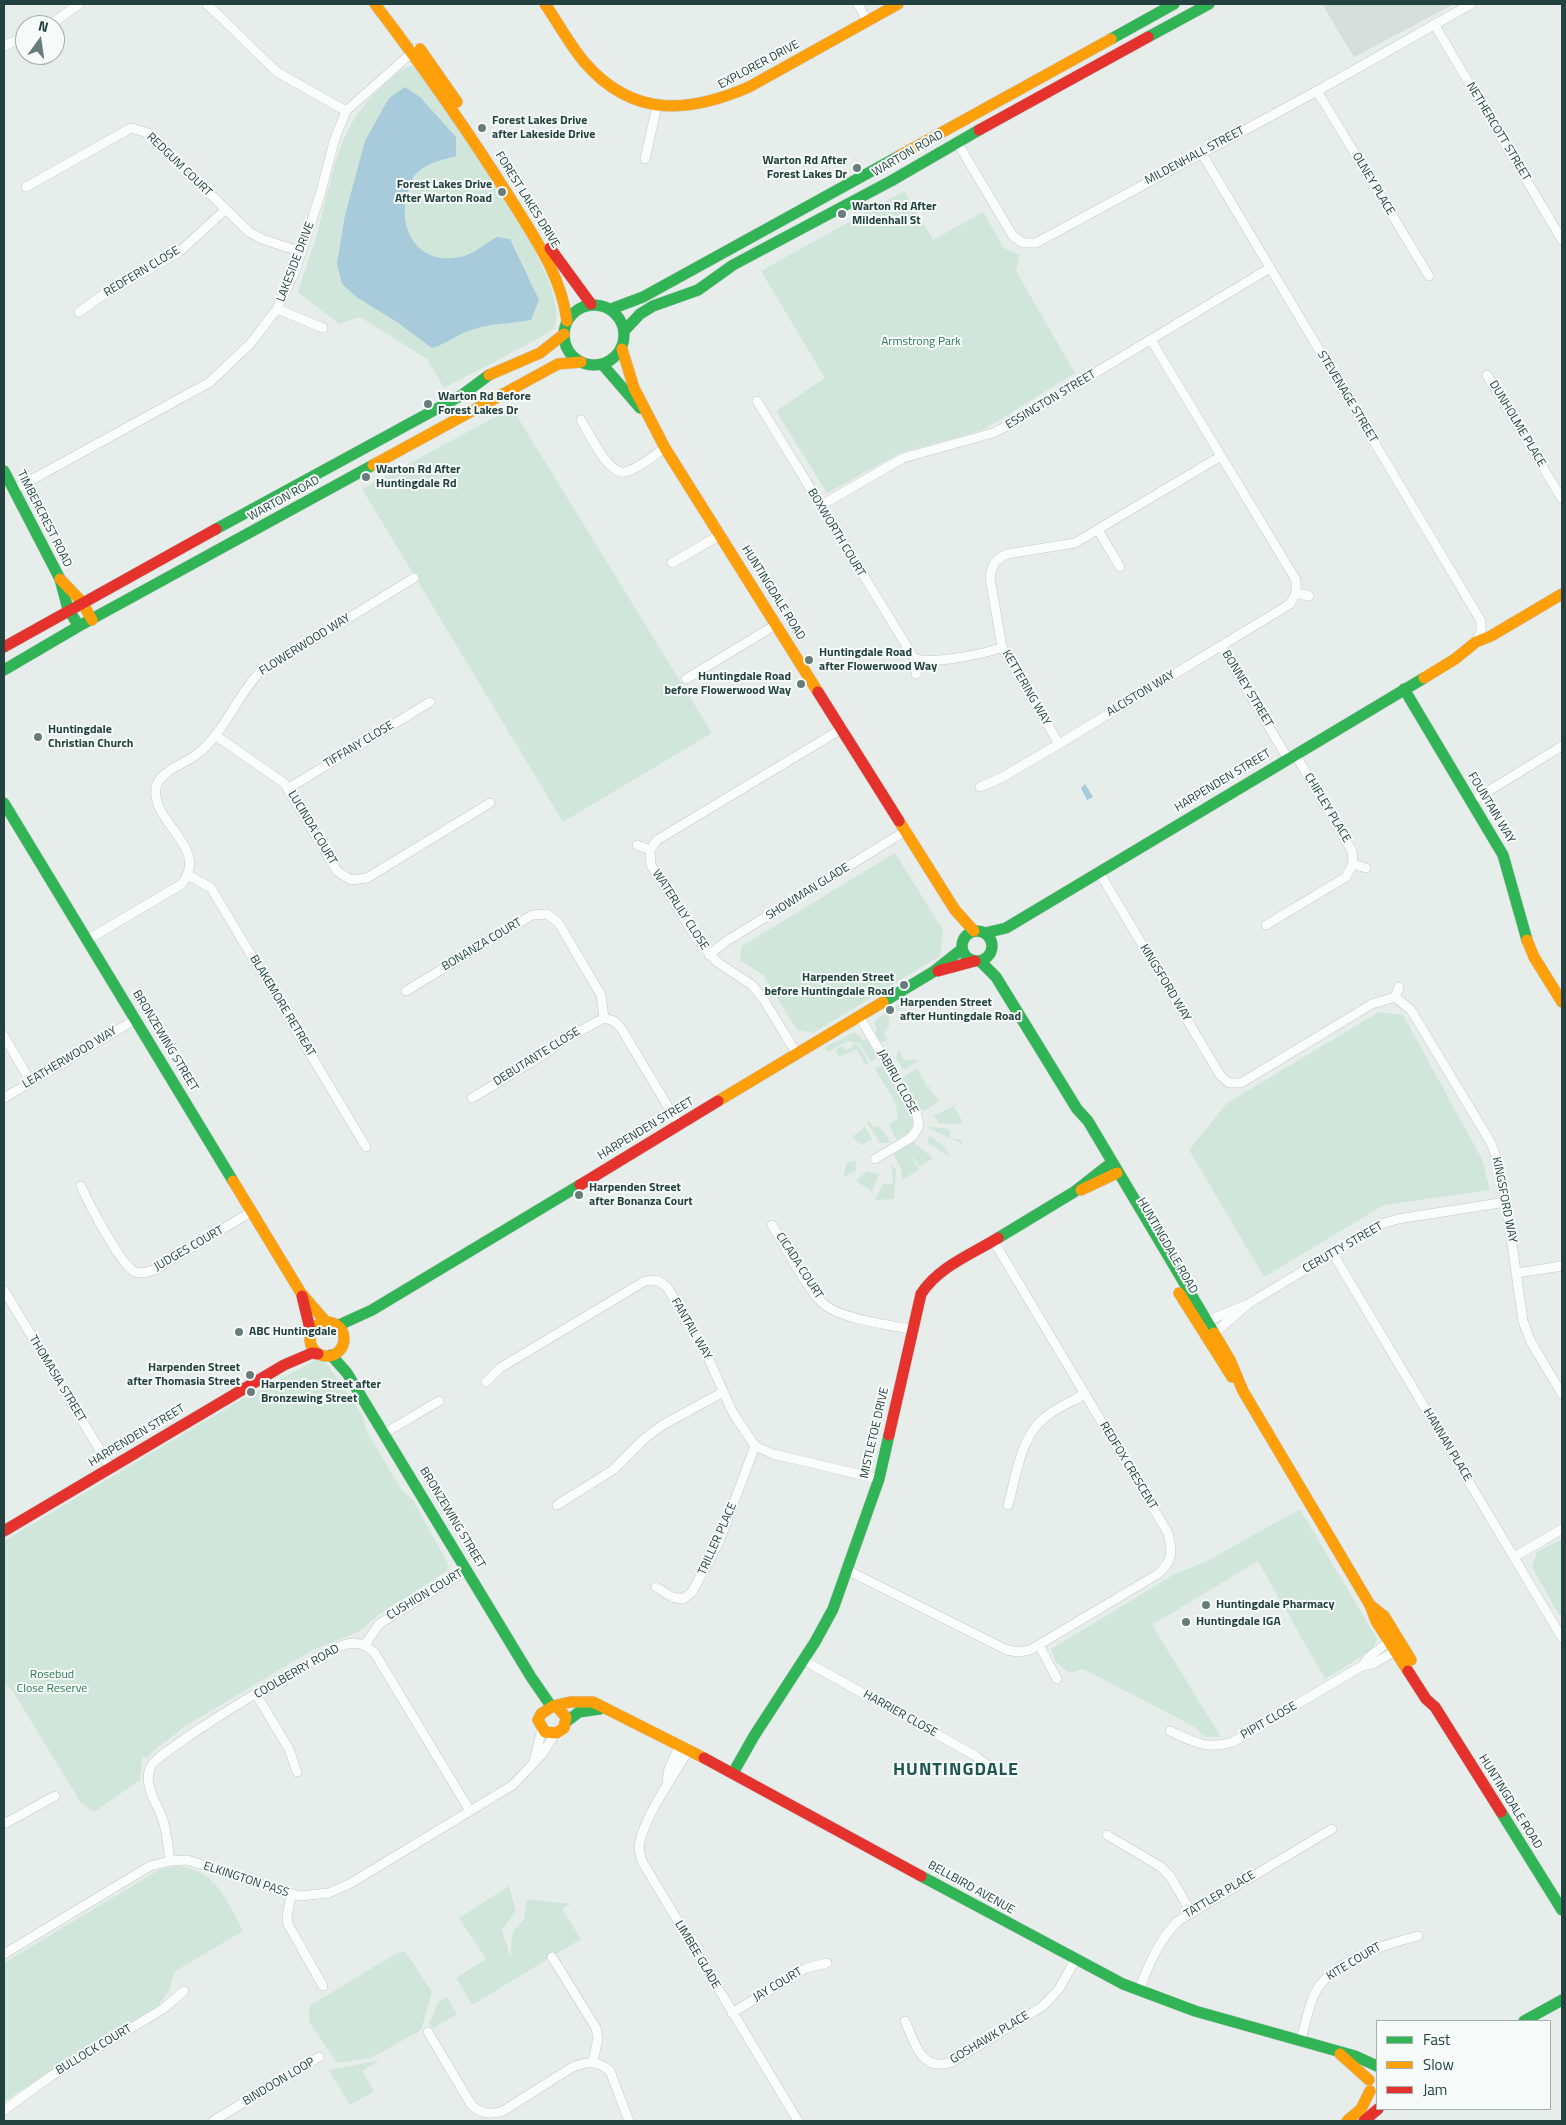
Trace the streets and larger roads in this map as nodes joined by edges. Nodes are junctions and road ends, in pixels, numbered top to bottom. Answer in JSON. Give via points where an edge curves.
{"nodes":[{"id":1,"x":79,"y":4,"type":"edge"},
{"id":2,"x":207,"y":4,"type":"edge"},
{"id":3,"x":375,"y":4,"type":"edge"},
{"id":4,"x":385,"y":4,"type":"edge"},
{"id":5,"x":545,"y":4,"type":"edge"},
{"id":6,"x":858,"y":4,"type":"edge"},
{"id":7,"x":898,"y":4,"type":"edge"},
{"id":8,"x":1174,"y":4,"type":"edge"},
{"id":9,"x":1209,"y":4,"type":"edge"},
{"id":10,"x":1471,"y":4,"type":"edge"},
{"id":11,"x":64,"y":15,"type":"edge"},
{"id":12,"x":867,"y":21,"type":"junction"},
{"id":13,"x":1434,"y":24,"type":"junction"},
{"id":14,"x":415,"y":50,"type":"junction"},
{"id":15,"x":1317,"y":91,"type":"junction"},
{"id":16,"x":658,"y":106,"type":"junction"},
{"id":17,"x":346,"y":111,"type":"junction"},
{"id":18,"x":957,"y":142,"type":"junction"},
{"id":19,"x":1201,"y":152,"type":"junction"},
{"id":20,"x":645,"y":159,"type":"dead end"},
{"id":21,"x":26,"y":187,"type":"dead end"},
{"id":22,"x":225,"y":210,"type":"junction"},
{"id":23,"x":1562,"y":240,"type":"edge"},
{"id":24,"x":301,"y":252,"type":"junction"},
{"id":25,"x":1270,"y":268,"type":"junction"},
{"id":26,"x":1429,"y":276,"type":"dead end"},
{"id":27,"x":591,"y":304,"type":"junction"},
{"id":28,"x":277,"y":309,"type":"junction"},
{"id":29,"x":611,"y":309,"type":"junction"},
{"id":30,"x":79,"y":312,"type":"dead end"},
{"id":31,"x":567,"y":321,"type":"junction"},
{"id":32,"x":323,"y":328,"type":"dead end"},
{"id":33,"x":625,"y":330,"type":"junction"},
{"id":34,"x":564,"y":334,"type":"junction"},
{"id":35,"x":1151,"y":340,"type":"junction"},
{"id":36,"x":622,"y":349,"type":"junction"},
{"id":37,"x":581,"y":362,"type":"junction"},
{"id":38,"x":602,"y":364,"type":"junction"},
{"id":39,"x":1487,"y":375,"type":"dead end"},
{"id":40,"x":757,"y":401,"type":"dead end"},
{"id":41,"x":648,"y":418,"type":"junction"},
{"id":42,"x":582,"y":420,"type":"dead end"},
{"id":43,"x":665,"y":448,"type":"junction"},
{"id":44,"x":1221,"y":456,"type":"junction"},
{"id":45,"x":4,"y":471,"type":"edge"},
{"id":46,"x":13,"y":490,"type":"junction"},
{"id":47,"x":1562,"y":499,"type":"edge"},
{"id":48,"x":820,"y":506,"type":"junction"},
{"id":49,"x":1098,"y":530,"type":"junction"},
{"id":50,"x":720,"y":535,"type":"junction"},
{"id":51,"x":672,"y":563,"type":"dead end"},
{"id":52,"x":1120,"y":567,"type":"dead end"},
{"id":53,"x":414,"y":578,"type":"dead end"},
{"id":54,"x":60,"y":580,"type":"junction"},
{"id":55,"x":1296,"y":593,"type":"junction"},
{"id":56,"x":1562,"y":594,"type":"edge"},
{"id":57,"x":1308,"y":596,"type":"dead end"},
{"id":58,"x":82,"y":602,"type":"junction"},
{"id":59,"x":68,"y":610,"type":"junction"},
{"id":60,"x":92,"y":620,"type":"junction"},
{"id":61,"x":777,"y":624,"type":"junction"},
{"id":62,"x":79,"y":626,"type":"junction"},
{"id":63,"x":1491,"y":636,"type":"junction"},
{"id":64,"x":1475,"y":643,"type":"junction"},
{"id":65,"x":1221,"y":646,"type":"junction"},
{"id":66,"x":4,"y":647,"type":"edge"},
{"id":67,"x":1002,"y":648,"type":"junction"},
{"id":68,"x":1455,"y":659,"type":"junction"},
{"id":69,"x":920,"y":660,"type":"junction"},
{"id":70,"x":4,"y":670,"type":"edge"},
{"id":71,"x":916,"y":674,"type":"dead end"},
{"id":72,"x":686,"y":679,"type":"dead end"},
{"id":73,"x":1404,"y":689,"type":"junction"},
{"id":74,"x":430,"y":702,"type":"dead end"},
{"id":75,"x":843,"y":728,"type":"junction"},
{"id":76,"x":214,"y":735,"type":"junction"},
{"id":77,"x":1059,"y":744,"type":"junction"},
{"id":78,"x":1562,"y":746,"type":"edge"},
{"id":79,"x":1291,"y":756,"type":"junction"},
{"id":80,"x":980,"y":787,"type":"dead end"},
{"id":81,"x":289,"y":788,"type":"junction"},
{"id":82,"x":1472,"y":801,"type":"junction"},
{"id":83,"x":4,"y":803,"type":"edge"},
{"id":84,"x":490,"y":803,"type":"dead end"},
{"id":85,"x":907,"y":830,"type":"junction"},
{"id":86,"x":637,"y":845,"type":"dead end"},
{"id":87,"x":650,"y":850,"type":"junction"},
{"id":88,"x":1353,"y":864,"type":"junction"},
{"id":89,"x":1366,"y":868,"type":"dead end"},
{"id":90,"x":1099,"y":872,"type":"junction"},
{"id":91,"x":188,"y":875,"type":"junction"},
{"id":92,"x":955,"y":910,"type":"junction"},
{"id":93,"x":1266,"y":925,"type":"dead end"},
{"id":94,"x":1006,"y":928,"type":"junction"},
{"id":95,"x":980,"y":932,"type":"junction"},
{"id":96,"x":87,"y":940,"type":"junction"},
{"id":97,"x":962,"y":946,"type":"junction"},
{"id":98,"x":709,"y":955,"type":"junction"},
{"id":99,"x":984,"y":956,"type":"junction"},
{"id":100,"x":933,"y":972,"type":"junction"},
{"id":101,"x":1399,"y":987,"type":"dead end"},
{"id":102,"x":406,"y":991,"type":"dead end"},
{"id":103,"x":1395,"y":997,"type":"junction"},
{"id":104,"x":1562,"y":1002,"type":"edge"},
{"id":105,"x":860,"y":1016,"type":"junction"},
{"id":106,"x":604,"y":1018,"type":"junction"},
{"id":107,"x":136,"y":1019,"type":"junction"},
{"id":108,"x":4,"y":1036,"type":"edge"},
{"id":109,"x":797,"y":1054,"type":"junction"},
{"id":110,"x":31,"y":1082,"type":"junction"},
{"id":111,"x":4,"y":1098,"type":"edge"},
{"id":112,"x":472,"y":1098,"type":"dead end"},
{"id":113,"x":679,"y":1125,"type":"junction"},
{"id":114,"x":366,"y":1147,"type":"dead end"},
{"id":115,"x":875,"y":1159,"type":"dead end"},
{"id":116,"x":1111,"y":1170,"type":"junction"},
{"id":117,"x":81,"y":1186,"type":"dead end"},
{"id":118,"x":1506,"y":1202,"type":"junction"},
{"id":119,"x":252,"y":1212,"type":"junction"},
{"id":120,"x":772,"y":1225,"type":"dead end"},
{"id":121,"x":993,"y":1240,"type":"junction"},
{"id":122,"x":1332,"y":1252,"type":"junction"},
{"id":123,"x":1562,"y":1266,"type":"edge"},
{"id":124,"x":1516,"y":1273,"type":"junction"},
{"id":125,"x":4,"y":1290,"type":"edge"},
{"id":126,"x":301,"y":1294,"type":"junction"},
{"id":127,"x":1248,"y":1304,"type":"junction"},
{"id":128,"x":1202,"y":1323,"type":"junction"},
{"id":129,"x":913,"y":1330,"type":"junction"},
{"id":130,"x":337,"y":1333,"type":"junction"},
{"id":131,"x":310,"y":1336,"type":"junction"},
{"id":132,"x":1210,"y":1336,"type":"junction"},
{"id":133,"x":318,"y":1354,"type":"junction"},
{"id":134,"x":331,"y":1356,"type":"junction"},
{"id":135,"x":284,"y":1365,"type":"junction"},
{"id":136,"x":347,"y":1373,"type":"junction"},
{"id":137,"x":486,"y":1382,"type":"dead end"},
{"id":138,"x":724,"y":1392,"type":"junction"},
{"id":139,"x":1085,"y":1394,"type":"junction"},
{"id":140,"x":1562,"y":1394,"type":"edge"},
{"id":141,"x":439,"y":1402,"type":"dead end"},
{"id":142,"x":385,"y":1433,"type":"junction"},
{"id":143,"x":755,"y":1446,"type":"junction"},
{"id":144,"x":110,"y":1467,"type":"junction"},
{"id":145,"x":879,"y":1479,"type":"junction"},
{"id":146,"x":557,"y":1505,"type":"dead end"},
{"id":147,"x":1008,"y":1505,"type":"dead end"},
{"id":148,"x":1562,"y":1528,"type":"edge"},
{"id":149,"x":4,"y":1531,"type":"edge"},
{"id":150,"x":1514,"y":1557,"type":"junction"},
{"id":151,"x":467,"y":1570,"type":"junction"},
{"id":152,"x":847,"y":1570,"type":"junction"},
{"id":153,"x":656,"y":1587,"type":"dead end"},
{"id":154,"x":1562,"y":1638,"type":"edge"},
{"id":155,"x":1396,"y":1644,"type":"junction"},
{"id":156,"x":365,"y":1645,"type":"junction"},
{"id":157,"x":1039,"y":1646,"type":"junction"},
{"id":158,"x":803,"y":1660,"type":"junction"},
{"id":159,"x":531,"y":1677,"type":"junction"},
{"id":160,"x":1057,"y":1678,"type":"dead end"},
{"id":161,"x":256,"y":1694,"type":"junction"},
{"id":162,"x":554,"y":1706,"type":"junction"},
{"id":163,"x":607,"y":1710,"type":"junction"},
{"id":164,"x":539,"y":1715,"type":"junction"},
{"id":165,"x":566,"y":1722,"type":"junction"},
{"id":166,"x":542,"y":1729,"type":"junction"},
{"id":167,"x":1170,"y":1731,"type":"dead end"},
{"id":168,"x":556,"y":1734,"type":"junction"},
{"id":169,"x":684,"y":1749,"type":"junction"},
{"id":170,"x":534,"y":1761,"type":"junction"},
{"id":171,"x":729,"y":1771,"type":"junction"},
{"id":172,"x":995,"y":1771,"type":"dead end"},
{"id":173,"x":297,"y":1772,"type":"dead end"},
{"id":174,"x":55,"y":1796,"type":"dead end"},
{"id":175,"x":470,"y":1811,"type":"junction"},
{"id":176,"x":4,"y":1824,"type":"edge"},
{"id":177,"x":1332,"y":1829,"type":"dead end"},
{"id":178,"x":1107,"y":1835,"type":"dead end"},
{"id":179,"x":170,"y":1861,"type":"junction"},
{"id":180,"x":291,"y":1895,"type":"junction"},
{"id":181,"x":1562,"y":1910,"type":"edge"},
{"id":182,"x":1191,"y":1912,"type":"junction"},
{"id":183,"x":1418,"y":1936,"type":"dead end"},
{"id":184,"x":4,"y":1954,"type":"edge"},
{"id":185,"x":552,"y":1957,"type":"dead end"},
{"id":186,"x":1075,"y":1960,"type":"junction"},
{"id":187,"x":827,"y":1963,"type":"dead end"},
{"id":188,"x":323,"y":1986,"type":"dead end"},
{"id":189,"x":1139,"y":1990,"type":"junction"},
{"id":190,"x":184,"y":1991,"type":"dead end"},
{"id":191,"x":1562,"y":2000,"type":"edge"},
{"id":192,"x":732,"y":2013,"type":"junction"},
{"id":193,"x":1526,"y":2020,"type":"edge"},
{"id":194,"x":905,"y":2021,"type":"dead end"},
{"id":195,"x":428,"y":2032,"type":"dead end"},
{"id":196,"x":1300,"y":2040,"type":"junction"},
{"id":197,"x":1338,"y":2052,"type":"junction"},
{"id":198,"x":319,"y":2057,"type":"dead end"},
{"id":199,"x":593,"y":2062,"type":"junction"},
{"id":200,"x":1376,"y":2067,"type":"edge"},
{"id":201,"x":1376,"y":2072,"type":"edge"},
{"id":202,"x":1372,"y":2090,"type":"edge"},
{"id":203,"x":4,"y":2110,"type":"edge"},
{"id":204,"x":1377,"y":2110,"type":"edge"},
{"id":205,"x":213,"y":2121,"type":"edge"},
{"id":206,"x":629,"y":2121,"type":"edge"},
{"id":207,"x":798,"y":2121,"type":"edge"},
{"id":208,"x":1347,"y":2121,"type":"edge"},
{"id":209,"x":1364,"y":2121,"type":"edge"}],
"edges":[{"from":1,"to":11,"type":"street"},
{"from":2,"to":17,"type":"street","via":[[277,72]]},
{"from":3,"to":14,"type":"street","name":"FOREST LAKES DRIVE"},
{"from":4,"to":14,"type":"street","name":"FOREST LAKES DRIVE"},
{"from":5,"to":16,"type":"street","name":"EXPLORER DRIVE","via":[[592,70],[618,90]]},
{"from":6,"to":12,"type":"street"},
{"from":7,"to":12,"type":"street","name":"EXPLORER DRIVE"},
{"from":8,"to":29,"type":"street","name":"WARTON ROAD","via":[[643,296]]},
{"from":9,"to":18,"type":"street","name":"WARTON ROAD"},
{"from":10,"to":13,"type":"street","name":"MILDENHALL STREET"},
{"from":12,"to":16,"type":"street","name":"EXPLORER DRIVE","via":[[722,100],[684,107]]},
{"from":13,"to":15,"type":"street","name":"MILDENHALL STREET"},
{"from":13,"to":23,"type":"street","name":"NETHERCOTT STREET"},
{"from":14,"to":17,"type":"street","name":"LAKESIDE DRIVE"},
{"from":14,"to":27,"type":"street","name":"FOREST LAKES DRIVE","via":[[496,161],[557,259]]},
{"from":14,"to":31,"type":"street","name":"FOREST LAKES DRIVE","via":[[549,263],[561,287]]},
{"from":15,"to":19,"type":"street","name":"MILDENHALL STREET"},
{"from":15,"to":26,"type":"street","name":"OLNEY PLACE"},
{"from":16,"to":20,"type":"street"},
{"from":17,"to":24,"type":"street","name":"LAKESIDE DRIVE"},
{"from":18,"to":19,"type":"street","name":"MILDENHALL STREET","via":[[1013,236],[1023,242],[1036,243]]},
{"from":18,"to":33,"type":"street","name":"WARTON ROAD","via":[[891,182],[733,265],[698,290],[653,306]]},
{"from":19,"to":25,"type":"street","name":"STEVENAGE STREET"},
{"from":21,"to":22,"type":"street","name":"REDGUM COURT","via":[[131,128],[148,133]]},
{"from":22,"to":24,"type":"street","name":"REDGUM COURT","via":[[249,232]]},
{"from":22,"to":30,"type":"street","name":"REDFERN CLOSE","via":[[179,252]]},
{"from":24,"to":28,"type":"street","name":"LAKESIDE DRIVE"},
{"from":25,"to":35,"type":"street","name":"ESSINGTON STREET"},
{"from":25,"to":64,"type":"street","name":"STEVENAGE STREET","via":[[1482,621]]},
{"from":27,"to":29,"type":"street"},
{"from":27,"to":31,"type":"street","via":[[573,313]]},
{"from":28,"to":32,"type":"street"},
{"from":28,"to":46,"type":"street","name":"LAKESIDE DRIVE","via":[[250,344],[210,382]]},
{"from":29,"to":33,"type":"street"},
{"from":31,"to":34,"type":"street"},
{"from":33,"to":36,"type":"street"},
{"from":34,"to":37,"type":"street","via":[[568,351]]},
{"from":34,"to":58,"type":"street","name":"WARTON ROAD","via":[[536,357],[494,372],[454,399]]},
{"from":35,"to":44,"type":"street"},
{"from":35,"to":48,"type":"street","name":"ESSINGTON STREET","via":[[994,433],[903,458]]},
{"from":36,"to":38,"type":"street"},
{"from":36,"to":41,"type":"street","name":"HUNTINGDALE ROAD"},
{"from":37,"to":38,"type":"street","name":"WARTON ROAD"},
{"from":37,"to":60,"type":"street","name":"WARTON ROAD","via":[[558,364]]},
{"from":38,"to":41,"type":"street","name":"HUNTINGDALE ROAD"},
{"from":39,"to":47,"type":"street","name":"DUNHOLME PLACE"},
{"from":40,"to":48,"type":"street","name":"BOXWORTH COURT"},
{"from":41,"to":43,"type":"street","name":"HUNTINGDALE ROAD"},
{"from":42,"to":43,"type":"street","via":[[608,465],[617,471],[626,472]]},
{"from":43,"to":50,"type":"street","name":"HUNTINGDALE ROAD"},
{"from":44,"to":49,"type":"street","name":"KETTERING WAY"},
{"from":44,"to":55,"type":"street","via":[[1296,580]]},
{"from":45,"to":46,"type":"street","name":"TIMBERCREST ROAD"},
{"from":46,"to":54,"type":"street","name":"TIMBERCREST ROAD"},
{"from":48,"to":69,"type":"street","name":"BOXWORTH COURT","via":[[910,654]]},
{"from":49,"to":52,"type":"street"},
{"from":49,"to":67,"type":"street","name":"KETTERING WAY","via":[[1074,544],[998,558],[992,566],[990,578]]},
{"from":50,"to":51,"type":"street"},
{"from":50,"to":61,"type":"street","name":"HUNTINGDALE ROAD"},
{"from":53,"to":76,"type":"street","name":"FLOWERWOOD WAY","via":[[259,673]]},
{"from":54,"to":58,"type":"street","name":"TIMBERCREST ROAD"},
{"from":54,"to":59,"type":"street","name":"TIMBERCREST ROAD"},
{"from":55,"to":57,"type":"street"},
{"from":55,"to":65,"type":"street","name":"ALCISTON WAY","via":[[1290,604]]},
{"from":56,"to":63,"type":"street","name":"HARPENDEN STREET"},
{"from":58,"to":59,"type":"street","name":"WARTON ROAD"},
{"from":58,"to":60,"type":"street","name":"TIMBERCREST ROAD"},
{"from":59,"to":62,"type":"street","name":"TIMBERCREST ROAD"},
{"from":59,"to":66,"type":"street","name":"WARTON ROAD"},
{"from":60,"to":62,"type":"street","name":"WARTON ROAD"},
{"from":61,"to":72,"type":"street"},
{"from":61,"to":75,"type":"street","name":"HUNTINGDALE ROAD"},
{"from":62,"to":70,"type":"street","name":"WARTON ROAD"},
{"from":63,"to":64,"type":"street","name":"HARPENDEN STREET"},
{"from":63,"to":68,"type":"street","name":"HARPENDEN STREET","via":[[1487,644],[1464,658]]},
{"from":64,"to":68,"type":"street","name":"HARPENDEN STREET"},
{"from":65,"to":77,"type":"street","name":"ALCISTON WAY"},
{"from":65,"to":79,"type":"street","name":"BONNEY STREET"},
{"from":67,"to":69,"type":"street","via":[[984,654]]},
{"from":67,"to":77,"type":"street","name":"KETTERING WAY"},
{"from":68,"to":73,"type":"street","name":"HARPENDEN STREET"},
{"from":69,"to":71,"type":"street"},
{"from":73,"to":79,"type":"street","name":"HARPENDEN STREET"},
{"from":73,"to":82,"type":"street","name":"FOUNTAIN WAY"},
{"from":74,"to":81,"type":"street","name":"TIFFANY CLOSE"},
{"from":75,"to":85,"type":"street","name":"HUNTINGDALE ROAD"},
{"from":75,"to":87,"type":"street","via":[[657,840]]},
{"from":76,"to":81,"type":"street","name":"LUCINDA COURT"},
{"from":76,"to":91,"type":"street","name":"FLOWERWOOD WAY","via":[[196,754],[166,773],[156,787],[158,802],[188,853],[191,865]]},
{"from":77,"to":80,"type":"street","name":"ALCISTON WAY"},
{"from":78,"to":82,"type":"street"},
{"from":79,"to":88,"type":"street","name":"CHIFLEY PLACE","via":[[1352,851]]},
{"from":79,"to":90,"type":"street","name":"HARPENDEN STREET"},
{"from":81,"to":84,"type":"street","name":"LUCINDA COURT","via":[[337,872],[351,880],[367,878]]},
{"from":82,"to":104,"type":"street","name":"FOUNTAIN WAY","via":[[1503,855],[1534,957]]},
{"from":83,"to":96,"type":"street","name":"BRONZEWING STREET"},
{"from":85,"to":92,"type":"street","name":"HUNTINGDALE ROAD"},
{"from":85,"to":98,"type":"street","name":"SHOWMAN GLADE"},
{"from":86,"to":87,"type":"street"},
{"from":87,"to":98,"type":"street","name":"WATERLILY CLOSE","via":[[651,865]]},
{"from":88,"to":89,"type":"street"},
{"from":88,"to":93,"type":"street","via":[[1346,877]]},
{"from":90,"to":94,"type":"street","name":"HARPENDEN STREET"},
{"from":90,"to":103,"type":"street","name":"KINGSFORD WAY","via":[[1220,1075],[1229,1083],[1241,1083],[1372,1004]]},
{"from":91,"to":96,"type":"street","via":[[182,884]]},
{"from":91,"to":114,"type":"street","name":"BLAKEMORE RETREAT","via":[[211,888]]},
{"from":92,"to":95,"type":"street","name":"HUNTINGDALE ROAD"},
{"from":92,"to":97,"type":"street","name":"HUNTINGDALE ROAD"},
{"from":94,"to":95,"type":"street","name":"HARPENDEN STREET"},
{"from":94,"to":99,"type":"street","name":"HARPENDEN STREET"},
{"from":95,"to":97,"type":"street","name":"HARPENDEN STREET","via":[[966,935]]},
{"from":95,"to":99,"type":"street","via":[[991,940]]},
{"from":96,"to":107,"type":"street","name":"BRONZEWING STREET"},
{"from":97,"to":99,"type":"street","via":[[966,957]]},
{"from":97,"to":100,"type":"street","name":"HARPENDEN STREET"},
{"from":98,"to":109,"type":"street","name":"WATERLILY CLOSE","via":[[752,985]]},
{"from":99,"to":100,"type":"street","name":"HARPENDEN STREET"},
{"from":99,"to":116,"type":"street","name":"HUNTINGDALE ROAD","via":[[1078,1109],[1083,1125]]},
{"from":100,"to":105,"type":"street","name":"HARPENDEN STREET"},
{"from":101,"to":103,"type":"street"},
{"from":102,"to":106,"type":"street","name":"BONANZA COURT","via":[[532,915],[547,914],[558,922],[601,995]]},
{"from":103,"to":118,"type":"street","name":"KINGSFORD WAY","via":[[1411,1010],[1491,1144]]},
{"from":105,"to":109,"type":"street","name":"HARPENDEN STREET"},
{"from":105,"to":115,"type":"street","name":"JABIRU CLOSE","via":[[916,1112],[919,1126],[912,1137]]},
{"from":106,"to":112,"type":"street","name":"DEBUTANTE CLOSE"},
{"from":106,"to":113,"type":"street","via":[[621,1028]]},
{"from":107,"to":110,"type":"street","name":"LEATHERWOOD WAY"},
{"from":107,"to":119,"type":"street","name":"BRONZEWING STREET"},
{"from":108,"to":110,"type":"street"},
{"from":109,"to":113,"type":"street","name":"HARPENDEN STREET"},
{"from":110,"to":111,"type":"street","name":"LEATHERWOOD WAY"},
{"from":113,"to":130,"type":"street","name":"HARPENDEN STREET"},
{"from":116,"to":121,"type":"street","name":"MISTLETOE DRIVE"},
{"from":116,"to":128,"type":"street","name":"HUNTINGDALE ROAD"},
{"from":117,"to":119,"type":"street","name":"JUDGES COURT","via":[[125,1263],[134,1271],[146,1273]]},
{"from":118,"to":122,"type":"street","name":"CERUTTY STREET","via":[[1398,1219],[1381,1224]]},
{"from":118,"to":124,"type":"street","name":"KINGSFORD WAY"},
{"from":119,"to":126,"type":"street","name":"BRONZEWING STREET"},
{"from":120,"to":129,"type":"street","name":"CICADA COURT","via":[[815,1295],[825,1305],[840,1313]]},
{"from":121,"to":129,"type":"street","name":"MISTLETOE DRIVE","via":[[928,1283],[921,1294]]},
{"from":121,"to":139,"type":"street","name":"REDFOX CRESCENT"},
{"from":122,"to":127,"type":"street","name":"CERUTTY STREET"},
{"from":122,"to":150,"type":"street","name":"HANNAN PLACE"},
{"from":123,"to":124,"type":"street"},
{"from":124,"to":140,"type":"street","name":"KINGSFORD WAY","via":[[1523,1321],[1531,1342]]},
{"from":125,"to":144,"type":"street","name":"THOMASIA STREET"},
{"from":126,"to":130,"type":"street","name":"BRONZEWING STREET"},
{"from":126,"to":131,"type":"street","name":"BRONZEWING STREET"},
{"from":127,"to":128,"type":"street","name":"CERUTTY STREET"},
{"from":127,"to":132,"type":"street","name":"CERUTTY STREET"},
{"from":128,"to":132,"type":"street","name":"HUNTINGDALE ROAD"},
{"from":129,"to":145,"type":"street","name":"MISTLETOE DRIVE"},
{"from":130,"to":131,"type":"street","name":"HARPENDEN STREET","via":[[315,1327]]},
{"from":130,"to":134,"type":"street","name":"HARPENDEN STREET"},
{"from":130,"to":136,"type":"street","name":"BRONZEWING STREET"},
{"from":131,"to":133,"type":"street","via":[[311,1345]]},
{"from":131,"to":135,"type":"street","name":"HARPENDEN STREET"},
{"from":132,"to":155,"type":"street","name":"HUNTINGDALE ROAD","via":[[1223,1366],[1243,1391],[1370,1604],[1376,1621]]},
{"from":133,"to":134,"type":"street","name":"HARPENDEN STREET"},
{"from":133,"to":135,"type":"street","name":"HARPENDEN STREET"},
{"from":134,"to":136,"type":"street","name":"BRONZEWING STREET"},
{"from":135,"to":144,"type":"street","name":"HARPENDEN STREET"},
{"from":136,"to":142,"type":"street","name":"BRONZEWING STREET"},
{"from":137,"to":138,"type":"street","name":"FANTAIL WAY","via":[[500,1368],[636,1286],[657,1280],[667,1287],[702,1344]]},
{"from":138,"to":143,"type":"street","name":"FANTAIL WAY","via":[[733,1413]]},
{"from":138,"to":146,"type":"street","via":[[661,1426],[613,1470]]},
{"from":139,"to":147,"type":"street","via":[[1043,1418],[1033,1429]]},
{"from":139,"to":157,"type":"street","name":"REDFOX CRESCENT","via":[[1168,1533],[1172,1549],[1168,1564],[1158,1574]]},
{"from":141,"to":142,"type":"street"},
{"from":142,"to":151,"type":"street","name":"BRONZEWING STREET"},
{"from":143,"to":145,"type":"street","via":[[773,1454]]},
{"from":143,"to":153,"type":"street","name":"TRILLER PLACE","via":[[719,1542],[692,1592],[683,1599],[672,1597]]},
{"from":144,"to":149,"type":"street","name":"HARPENDEN STREET"},
{"from":145,"to":152,"type":"street","name":"MISTLETOE DRIVE"},
{"from":148,"to":150,"type":"street"},
{"from":150,"to":154,"type":"street","name":"HANNAN PLACE"},
{"from":151,"to":156,"type":"street","name":"CUSHION COURT","via":[[379,1624]]},
{"from":151,"to":159,"type":"street","name":"BRONZEWING STREET"},
{"from":152,"to":157,"type":"street","name":"REDFOX CRESCENT","via":[[1007,1650],[1024,1651]]},
{"from":152,"to":158,"type":"street","name":"MISTLETOE DRIVE","via":[[833,1609]]},
{"from":155,"to":167,"type":"street","name":"PIPIT CLOSE","via":[[1375,1663],[1362,1666],[1233,1742],[1203,1746]]},
{"from":155,"to":181,"type":"street","name":"HUNTINGDALE ROAD","via":[[1426,1699],[1435,1707]]},
{"from":156,"to":161,"type":"street","name":"COOLBERRY ROAD","via":[[343,1645]]},
{"from":156,"to":175,"type":"street","via":[[374,1652]]},
{"from":157,"to":160,"type":"street"},
{"from":158,"to":171,"type":"street","name":"MISTLETOE DRIVE"},
{"from":158,"to":172,"type":"street","name":"HARRIER CLOSE","via":[[974,1755]]},
{"from":159,"to":162,"type":"street","name":"BRONZEWING STREET"},
{"from":159,"to":164,"type":"street","name":"BRONZEWING STREET"},
{"from":161,"to":173,"type":"street","via":[[289,1749]]},
{"from":161,"to":179,"type":"street","name":"COOLBERRY ROAD","via":[[163,1753],[150,1767],[148,1784],[163,1821]]},
{"from":162,"to":163,"type":"street","name":"BELLBIRD AVENUE","via":[[584,1701]]},
{"from":162,"to":164,"type":"street","via":[[546,1707]]},
{"from":162,"to":165,"type":"street","via":[[565,1713]]},
{"from":163,"to":165,"type":"street","name":"BELLBIRD AVENUE","via":[[586,1709]]},
{"from":163,"to":169,"type":"street","name":"BELLBIRD AVENUE"},
{"from":164,"to":166,"type":"street"},
{"from":165,"to":168,"type":"street"},
{"from":166,"to":168,"type":"street"},
{"from":166,"to":170,"type":"street","name":"ELKINGTON PASS"},
{"from":168,"to":170,"type":"street","name":"ELKINGTON PASS"},
{"from":169,"to":171,"type":"street","name":"BELLBIRD AVENUE"},
{"from":169,"to":192,"type":"street","name":"LIMBEE GLADE","via":[[669,1769],[668,1782],[642,1835],[639,1849],[643,1863]]},
{"from":170,"to":175,"type":"street","name":"ELKINGTON PASS","via":[[513,1785]]},
{"from":171,"to":186,"type":"street","name":"BELLBIRD AVENUE"},
{"from":174,"to":176,"type":"street"},
{"from":175,"to":180,"type":"street","name":"ELKINGTON PASS","via":[[339,1889],[308,1897]]},
{"from":177,"to":182,"type":"street","name":"TATTLER PLACE"},
{"from":178,"to":182,"type":"street","via":[[1161,1867]]},
{"from":179,"to":180,"type":"street","name":"ELKINGTON PASS","via":[[187,1860],[212,1867]]},
{"from":179,"to":184,"type":"street","name":"ELKINGTON PASS","via":[[150,1866]]},
{"from":180,"to":188,"type":"street","via":[[288,1924]]},
{"from":182,"to":189,"type":"street","name":"TATTLER PLACE","via":[[1167,1932],[1156,1948]]},
{"from":183,"to":196,"type":"street","name":"KITE COURT","via":[[1385,1944],[1322,1981]]},
{"from":185,"to":199,"type":"street","via":[[596,2028],[598,2043]]},
{"from":186,"to":189,"type":"street","name":"BELLBIRD AVENUE"},
{"from":186,"to":194,"type":"street","name":"GOSHAWK PLACE","via":[[1059,1989],[1043,2006],[952,2062],[933,2065],[926,2060]]},
{"from":187,"to":192,"type":"street","name":"JAY COURT","via":[[806,1968]]},
{"from":189,"to":196,"type":"street","name":"BELLBIRD AVENUE","via":[[1195,2011]]},
{"from":190,"to":203,"type":"street","name":"BULLOCK COURT","via":[[163,2009],[50,2076]]},
{"from":191,"to":193,"type":"street"},
{"from":192,"to":207,"type":"street","name":"LIMBEE GLADE"},
{"from":195,"to":199,"type":"street","via":[[472,2106],[491,2114],[503,2111],[582,2062]]},
{"from":196,"to":197,"type":"street","name":"BELLBIRD AVENUE"},
{"from":197,"to":200,"type":"street","name":"BELLBIRD AVENUE","via":[[1355,2056]]},
{"from":197,"to":202,"type":"street","name":"BELLBIRD AVENUE"},
{"from":198,"to":205,"type":"street","name":"BINDOON LOOP"},
{"from":199,"to":206,"type":"street","via":[[610,2071]]},
{"from":201,"to":202,"type":"street"},
{"from":202,"to":208,"type":"street","via":[[1361,2109]]},
{"from":204,"to":209,"type":"street"}]}
